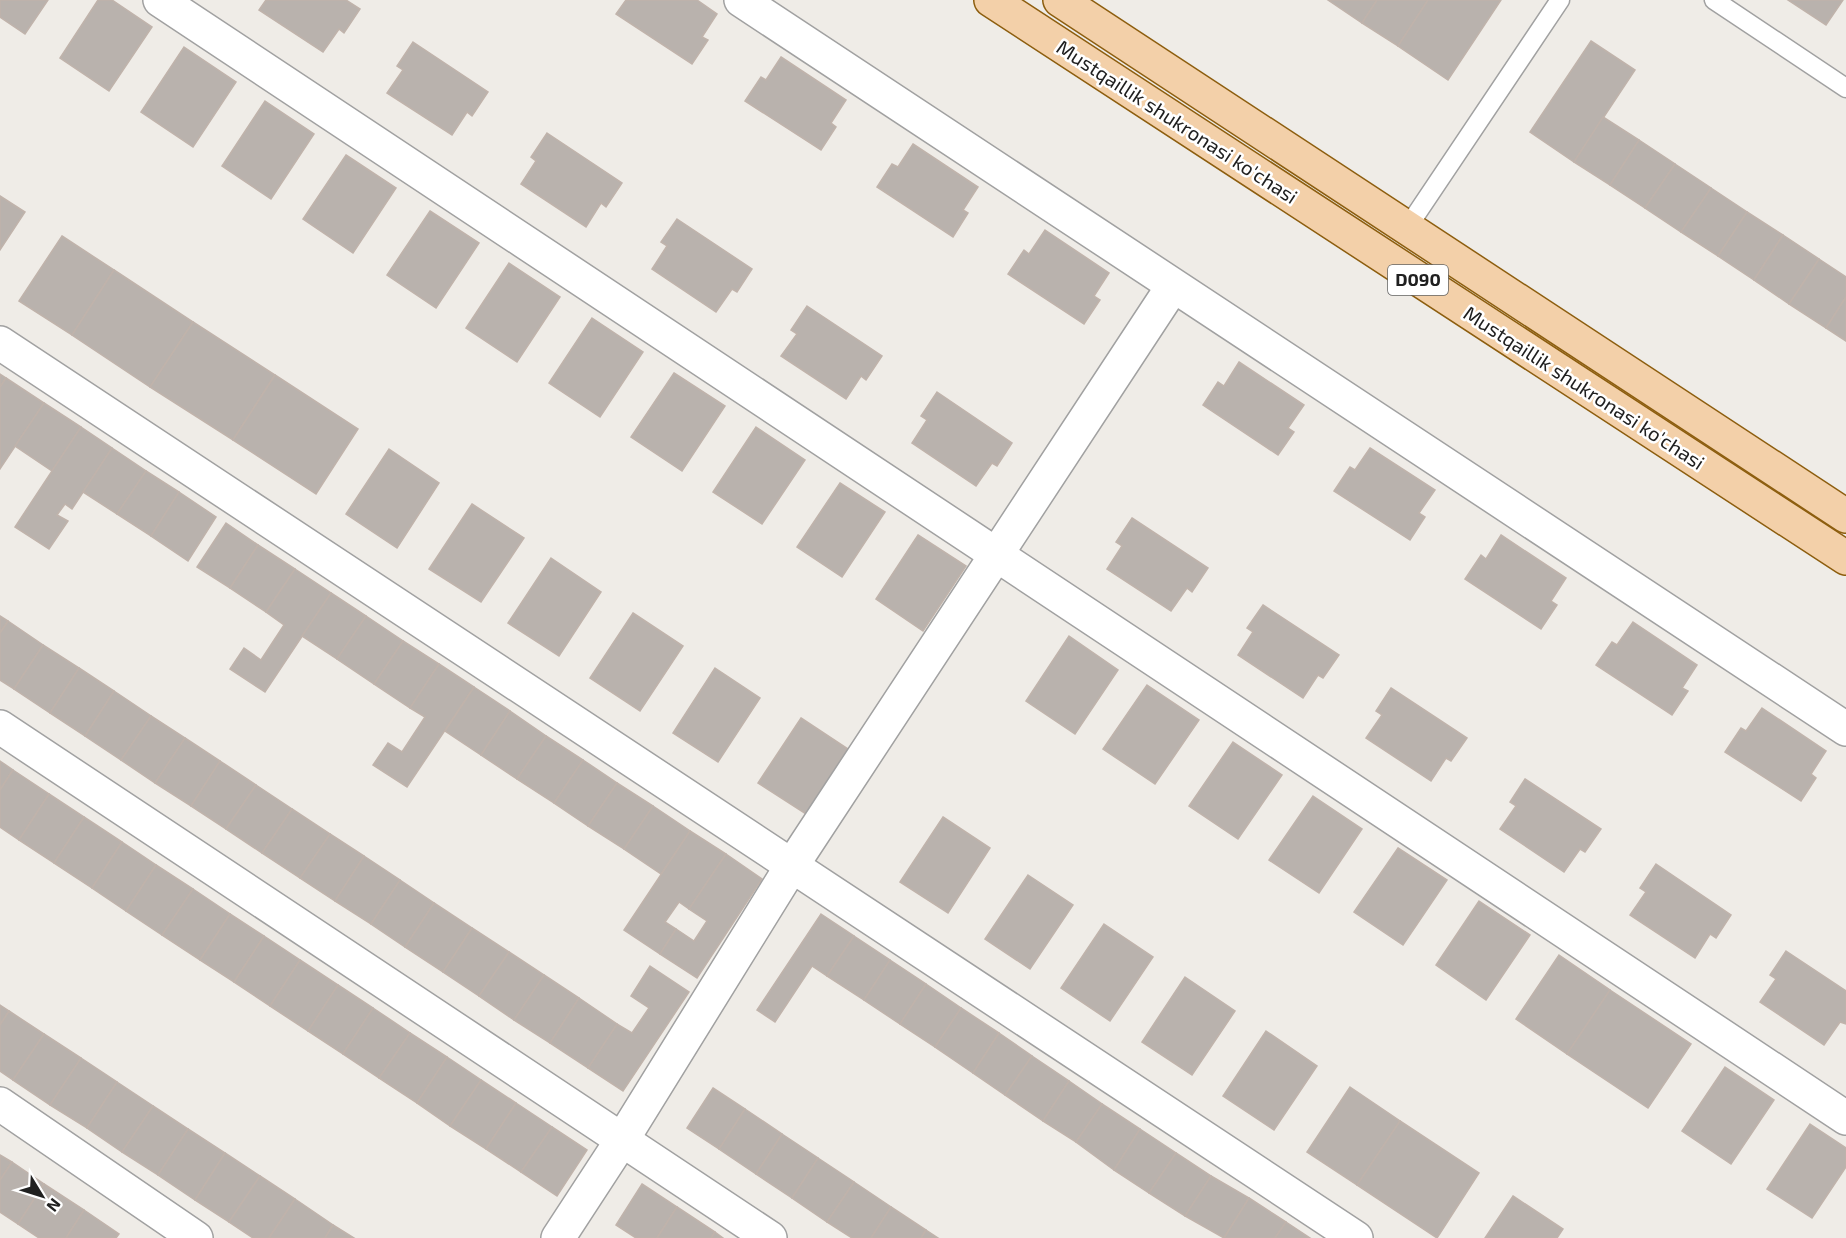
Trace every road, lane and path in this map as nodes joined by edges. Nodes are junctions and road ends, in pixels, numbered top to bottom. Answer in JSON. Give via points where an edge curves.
{"nodes":[{"id":1,"x":160,"y":0,"type":"edge"},
{"id":2,"x":741,"y":0,"type":"edge"},
{"id":3,"x":991,"y":0,"type":"edge"},
{"id":4,"x":1060,"y":0,"type":"edge"},
{"id":5,"x":1560,"y":0,"type":"edge"},
{"id":6,"x":1714,"y":0,"type":"edge"},
{"id":7,"x":1846,"y":88,"type":"edge"},
{"id":8,"x":1407,"y":228,"type":"junction"},
{"id":9,"x":1173,"y":286,"type":"junction"},
{"id":10,"x":0,"y":343,"type":"edge"},
{"id":11,"x":1846,"y":516,"type":"edge"},
{"id":12,"x":996,"y":555,"type":"junction"},
{"id":13,"x":1846,"y":558,"type":"edge"},
{"id":14,"x":0,"y":727,"type":"edge"},
{"id":15,"x":1846,"y":729,"type":"edge"},
{"id":16,"x":791,"y":867,"type":"junction"},
{"id":17,"x":0,"y":1104,"type":"edge"},
{"id":18,"x":1846,"y":1118,"type":"edge"},
{"id":19,"x":622,"y":1140,"type":"junction"},
{"id":20,"x":196,"y":1238,"type":"edge"},
{"id":21,"x":558,"y":1238,"type":"edge"},
{"id":22,"x":770,"y":1238,"type":"edge"},
{"id":23,"x":1356,"y":1238,"type":"edge"}],
"edges":[{"from":1,"to":12,"type":"street"},
{"from":2,"to":9,"type":"street"},
{"from":3,"to":13,"type":"main road","name":"Mustqaillik shukronasi ko'chasi","number":"D090"},
{"from":4,"to":8,"type":"main road","name":"Mustqaillik shukronasi ko'chasi","number":"D090"},
{"from":5,"to":8,"type":"lane"},
{"from":6,"to":7,"type":"lane"},
{"from":8,"to":11,"type":"main road","name":"Mustqaillik shukronasi ko'chasi","number":"D090"},
{"from":9,"to":12,"type":"street"},
{"from":9,"to":15,"type":"street"},
{"from":10,"to":16,"type":"street"},
{"from":12,"to":16,"type":"street"},
{"from":12,"to":18,"type":"street"},
{"from":14,"to":19,"type":"street"},
{"from":16,"to":19,"type":"street"},
{"from":16,"to":23,"type":"street"},
{"from":17,"to":20,"type":"street"},
{"from":19,"to":21,"type":"street"},
{"from":19,"to":22,"type":"street"}]}
